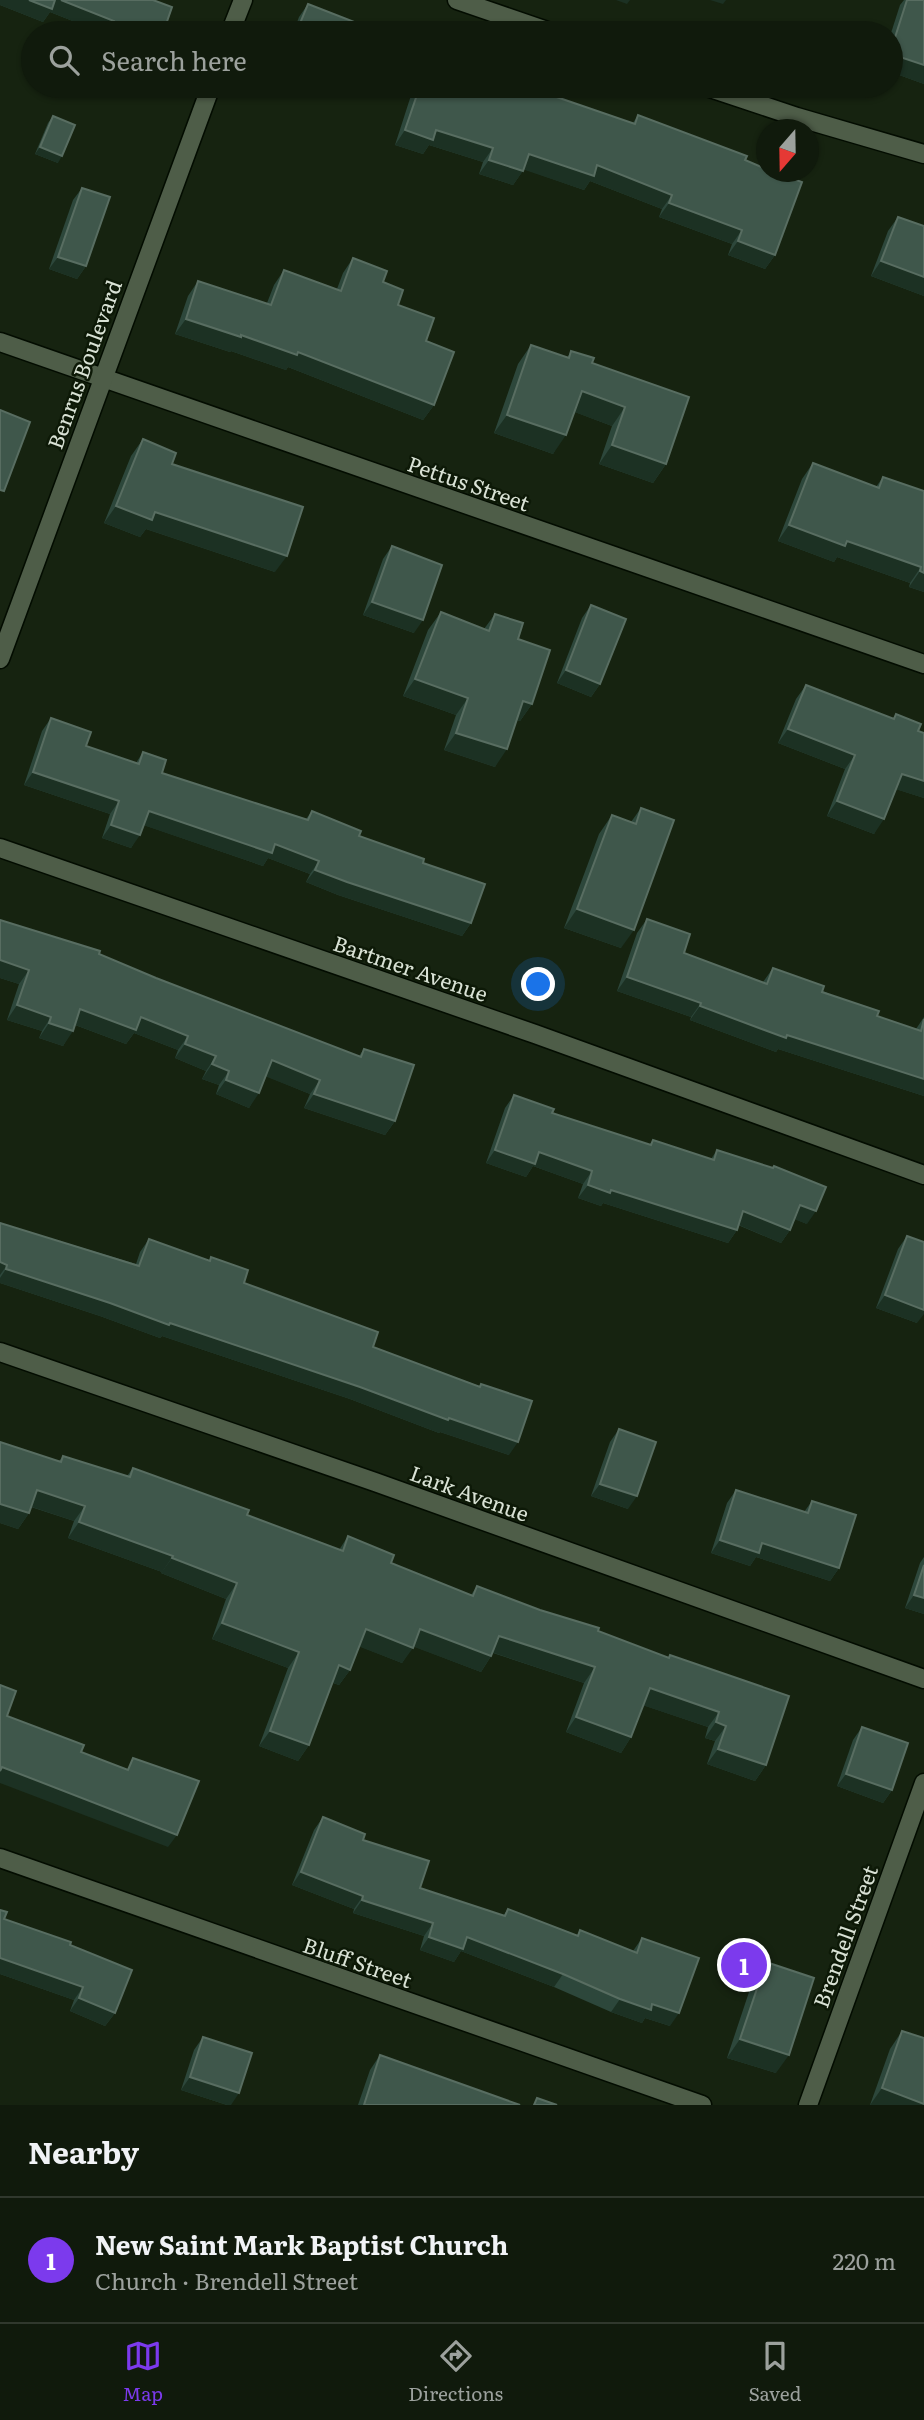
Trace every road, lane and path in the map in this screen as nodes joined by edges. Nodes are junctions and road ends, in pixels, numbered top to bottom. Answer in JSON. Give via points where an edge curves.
{"nodes":[{"id":1,"x":243,"y":0,"type":"edge"},
{"id":2,"x":457,"y":0,"type":"edge"},
{"id":3,"x":235,"y":21,"type":"edge"},
{"id":4,"x":518,"y":21,"type":"edge"},
{"id":5,"x":207,"y":98,"type":"edge"},
{"id":6,"x":740,"y":98,"type":"edge"},
{"id":7,"x":924,"y":154,"type":"edge"},
{"id":8,"x":0,"y":342,"type":"edge"},
{"id":9,"x":102,"y":377,"type":"junction"},
{"id":10,"x":0,"y":659,"type":"edge"},
{"id":11,"x":924,"y":664,"type":"edge"},
{"id":12,"x":0,"y":848,"type":"edge"},
{"id":13,"x":924,"y":1175,"type":"edge"},
{"id":14,"x":0,"y":1352,"type":"edge"},
{"id":15,"x":924,"y":1679,"type":"edge"},
{"id":16,"x":924,"y":1783,"type":"edge"},
{"id":17,"x":0,"y":1858,"type":"edge"},
{"id":18,"x":702,"y":2105,"type":"edge"},
{"id":19,"x":808,"y":2105,"type":"edge"}],
"edges":[{"from":1,"to":3,"type":"street"},
{"from":2,"to":4,"type":"street"},
{"from":5,"to":9,"type":"street","name":"Benrus Boulevard"},
{"from":6,"to":7,"type":"street"},
{"from":8,"to":9,"type":"street","name":"Pettus Street"},
{"from":9,"to":10,"type":"street","name":"Benrus Boulevard"},
{"from":9,"to":11,"type":"street","name":"Pettus Street"},
{"from":12,"to":13,"type":"street","name":"Bartmer Avenue"},
{"from":14,"to":15,"type":"street","name":"Lark Avenue"},
{"from":16,"to":19,"type":"street","name":"Brendell Street"},
{"from":17,"to":18,"type":"street","name":"Bluff Street"}]}
